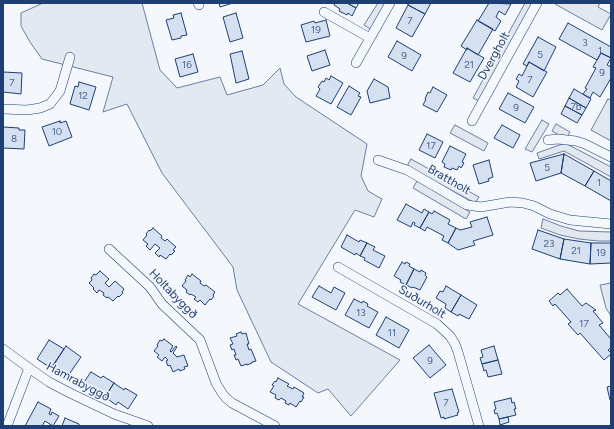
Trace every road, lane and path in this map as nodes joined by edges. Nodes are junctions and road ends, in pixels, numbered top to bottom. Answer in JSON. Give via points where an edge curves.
{"nodes":[{"id":1,"x":390,"y":3,"type":"edge"},
{"id":2,"x":537,"y":3,"type":"edge"},
{"id":3,"x":324,"y":12,"type":"dead end"},
{"id":4,"x":370,"y":38,"type":"junction"},
{"id":5,"x":70,"y":57,"type":"dead end"},
{"id":6,"x":356,"y":63,"type":"dead end"},
{"id":7,"x":3,"y":109,"type":"edge"},
{"id":8,"x":472,"y":121,"type":"dead end"},
{"id":9,"x":548,"y":140,"type":"dead end"},
{"id":10,"x":611,"y":157,"type":"edge"},
{"id":11,"x":378,"y":160,"type":"dead end"},
{"id":12,"x":611,"y":224,"type":"edge"},
{"id":13,"x":109,"y":249,"type":"dead end"},
{"id":14,"x":338,"y":267,"type":"dead end"},
{"id":15,"x":3,"y":349,"type":"edge"},
{"id":16,"x":29,"y":368,"type":"junction"},
{"id":17,"x":7,"y":426,"type":"edge"},
{"id":18,"x":148,"y":426,"type":"edge"},
{"id":19,"x":275,"y":426,"type":"edge"},
{"id":20,"x":479,"y":426,"type":"edge"}],
"edges":[{"from":1,"to":4,"type":"street"},
{"from":2,"to":8,"type":"street","name":"Dvergholt"},
{"from":3,"to":4,"type":"street"},
{"from":4,"to":6,"type":"street"},
{"from":5,"to":7,"type":"street","via":[[60,91],[50,104],[27,110]]},
{"from":9,"to":10,"type":"street","via":[[576,141]]},
{"from":11,"to":12,"type":"street","name":"Brattholt","via":[[407,170],[467,205],[481,207],[517,202],[570,220]]},
{"from":13,"to":19,"type":"street","name":"Holtabyggð","via":[[150,287],[162,304],[200,340],[216,383],[226,398]]},
{"from":14,"to":20,"type":"street","name":"Suðurholt","via":[[437,324],[447,333],[458,352]]},
{"from":15,"to":16,"type":"street","name":"Hamrabyggð"},
{"from":16,"to":17,"type":"street"},
{"from":16,"to":18,"type":"street","name":"Hamrabyggð","via":[[49,382],[92,404]]}]}
